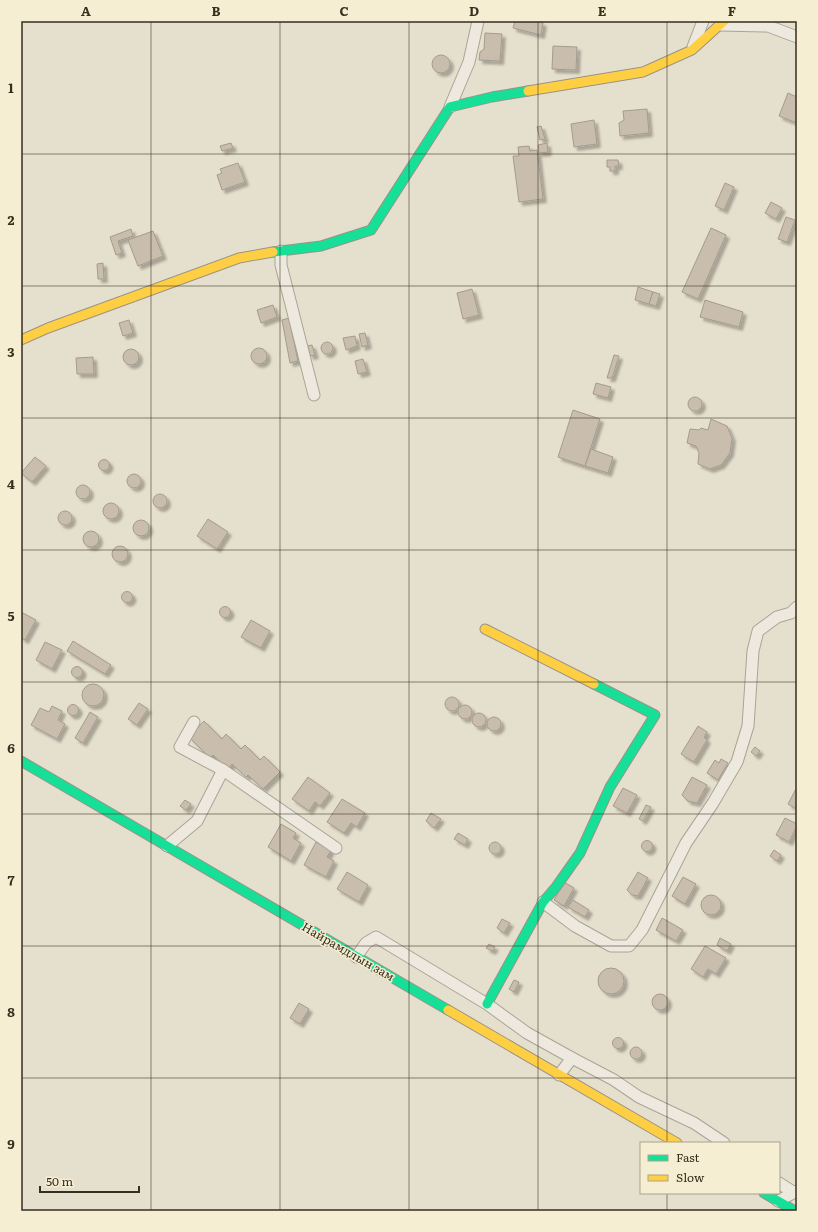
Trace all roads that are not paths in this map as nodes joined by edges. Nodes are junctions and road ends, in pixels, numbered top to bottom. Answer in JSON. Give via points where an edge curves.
{"nodes":[{"id":1,"x":478,"y":21,"type":"edge"},
{"id":2,"x":703,"y":21,"type":"edge"},
{"id":3,"x":722,"y":23,"type":"edge"},
{"id":4,"x":797,"y":37,"type":"edge"},
{"id":5,"x":692,"y":50,"type":"junction"},
{"id":6,"x":450,"y":107,"type":"junction"},
{"id":7,"x":281,"y":251,"type":"junction"},
{"id":8,"x":21,"y":340,"type":"edge"},
{"id":9,"x":314,"y":395,"type":"dead end"},
{"id":10,"x":795,"y":612,"type":"edge"},
{"id":11,"x":485,"y":629,"type":"dead end"},
{"id":12,"x":194,"y":722,"type":"dead end"},
{"id":13,"x":21,"y":760,"type":"edge"},
{"id":14,"x":223,"y":770,"type":"junction"},
{"id":15,"x":167,"y":846,"type":"junction"},
{"id":16,"x":336,"y":848,"type":"dead end"},
{"id":17,"x":543,"y":902,"type":"junction"},
{"id":18,"x":356,"y":957,"type":"junction"},
{"id":19,"x":487,"y":1004,"type":"junction"},
{"id":20,"x":572,"y":1058,"type":"junction"},
{"id":21,"x":559,"y":1076,"type":"junction"},
{"id":22,"x":675,"y":1142,"type":"edge"},
{"id":23,"x":722,"y":1142,"type":"edge"},
{"id":24,"x":780,"y":1184,"type":"edge"},
{"id":25,"x":795,"y":1192,"type":"edge"},
{"id":26,"x":766,"y":1194,"type":"edge"},
{"id":27,"x":778,"y":1201,"type":"junction"},
{"id":28,"x":795,"y":1211,"type":"edge"}],
"edges":[{"from":1,"to":6,"type":"street","via":[[469,62]]},
{"from":2,"to":5,"type":"street"},
{"from":3,"to":4,"type":"street","via":[[768,26]]},
{"from":3,"to":5,"type":"street"},
{"from":5,"to":6,"type":"street","via":[[643,72],[492,97]]},
{"from":6,"to":7,"type":"street","via":[[371,230],[321,246]]},
{"from":7,"to":8,"type":"street","via":[[239,258]]},
{"from":7,"to":9,"type":"street","via":[[281,265]]},
{"from":10,"to":17,"type":"street","via":[[777,617],[758,632],[753,652],[748,726],[736,762],[686,843],[642,930],[630,946],[612,946],[576,926]]},
{"from":11,"to":17,"type":"street","via":[[655,716],[610,787],[580,853]]},
{"from":12,"to":14,"type":"street","via":[[180,747]]},
{"from":13,"to":15,"type":"street","name":"Найрамдлын зам"},
{"from":14,"to":15,"type":"street","via":[[197,821]]},
{"from":14,"to":16,"type":"street"},
{"from":15,"to":18,"type":"street","name":"Найрамдлын зам"},
{"from":17,"to":19,"type":"street"},
{"from":18,"to":19,"type":"street","via":[[366,943],[376,937]]},
{"from":18,"to":21,"type":"street","name":"Найрамдлын зам"},
{"from":19,"to":20,"type":"street","via":[[526,1033]]},
{"from":20,"to":21,"type":"street"},
{"from":20,"to":23,"type":"street","via":[[639,1096],[694,1123]]},
{"from":21,"to":22,"type":"street","name":"Найрамдлын зам"},
{"from":24,"to":25,"type":"street"},
{"from":25,"to":27,"type":"street"},
{"from":26,"to":27,"type":"street"},
{"from":27,"to":28,"type":"street"}]}
